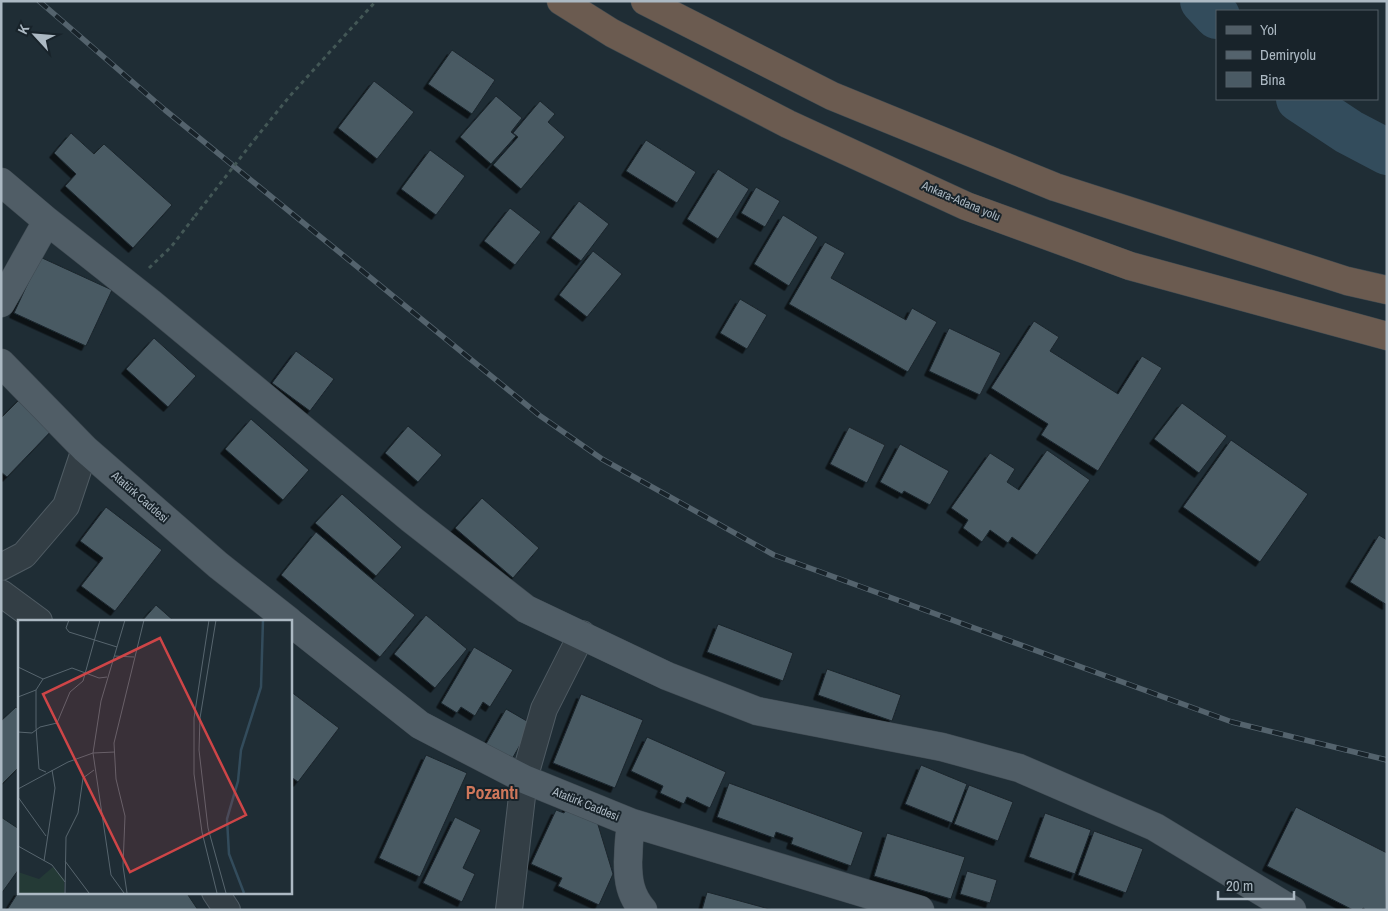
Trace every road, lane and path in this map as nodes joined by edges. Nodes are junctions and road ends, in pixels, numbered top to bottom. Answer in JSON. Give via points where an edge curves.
{"nodes":[{"id":1,"x":376,"y":1,"type":"edge"},
{"id":2,"x":561,"y":1,"type":"edge"},
{"id":3,"x":645,"y":1,"type":"edge"},
{"id":4,"x":1,"y":182,"type":"edge"},
{"id":5,"x":47,"y":221,"type":"junction"},
{"id":6,"x":171,"y":247,"type":"dead end"},
{"id":7,"x":1387,"y":290,"type":"edge"},
{"id":8,"x":1,"y":303,"type":"edge"},
{"id":9,"x":1387,"y":336,"type":"edge"},
{"id":10,"x":1,"y":363,"type":"edge"},
{"id":11,"x":86,"y":449,"type":"junction"},
{"id":12,"x":1,"y":567,"type":"edge"},
{"id":13,"x":1,"y":593,"type":"edge"},
{"id":14,"x":38,"y":620,"type":"edge"},
{"id":15,"x":288,"y":620,"type":"edge"},
{"id":16,"x":291,"y":623,"type":"edge"},
{"id":17,"x":582,"y":634,"type":"junction"},
{"id":18,"x":524,"y":779,"type":"junction"},
{"id":19,"x":632,"y":823,"type":"junction"},
{"id":20,"x":216,"y":894,"type":"edge"},
{"id":21,"x":226,"y":910,"type":"edge"},
{"id":22,"x":509,"y":910,"type":"edge"},
{"id":23,"x":643,"y":910,"type":"edge"},
{"id":24,"x":920,"y":910,"type":"edge"},
{"id":25,"x":1292,"y":910,"type":"edge"}],
"edges":[{"from":1,"to":6,"type":"path","bridge":true,"via":[[289,97]]},
{"from":2,"to":9,"type":"highway","name":"Ankara-Adana yolu","via":[[612,33],[788,124],[966,206],[1130,266]]},
{"from":3,"to":7,"type":"highway","via":[[832,96],[1054,187],[1347,281]]},
{"from":4,"to":5,"type":"main road"},
{"from":5,"to":8,"type":"main road"},
{"from":5,"to":17,"type":"main road","via":[[526,610]]},
{"from":10,"to":11,"type":"main road","name":"Atatürk Caddesi"},
{"from":11,"to":12,"type":"street","via":[[66,506],[24,555]]},
{"from":11,"to":15,"type":"main road","name":"Atatürk Caddesi","via":[[218,565]]},
{"from":13,"to":14,"type":"street"},
{"from":16,"to":18,"type":"main road","name":"Atatürk Caddesi","via":[[420,724]]},
{"from":17,"to":18,"type":"street","via":[[544,709]]},
{"from":17,"to":25,"type":"main road","via":[[667,676],[757,711],[942,747],[1019,768],[1155,827]]},
{"from":18,"to":19,"type":"main road","name":"Atatürk Caddesi"},
{"from":18,"to":22,"type":"street"},
{"from":19,"to":23,"type":"main road","via":[[628,836],[628,876],[632,893]]},
{"from":19,"to":24,"type":"main road","name":"Atatürk Caddesi"},
{"from":20,"to":21,"type":"street"}]}
